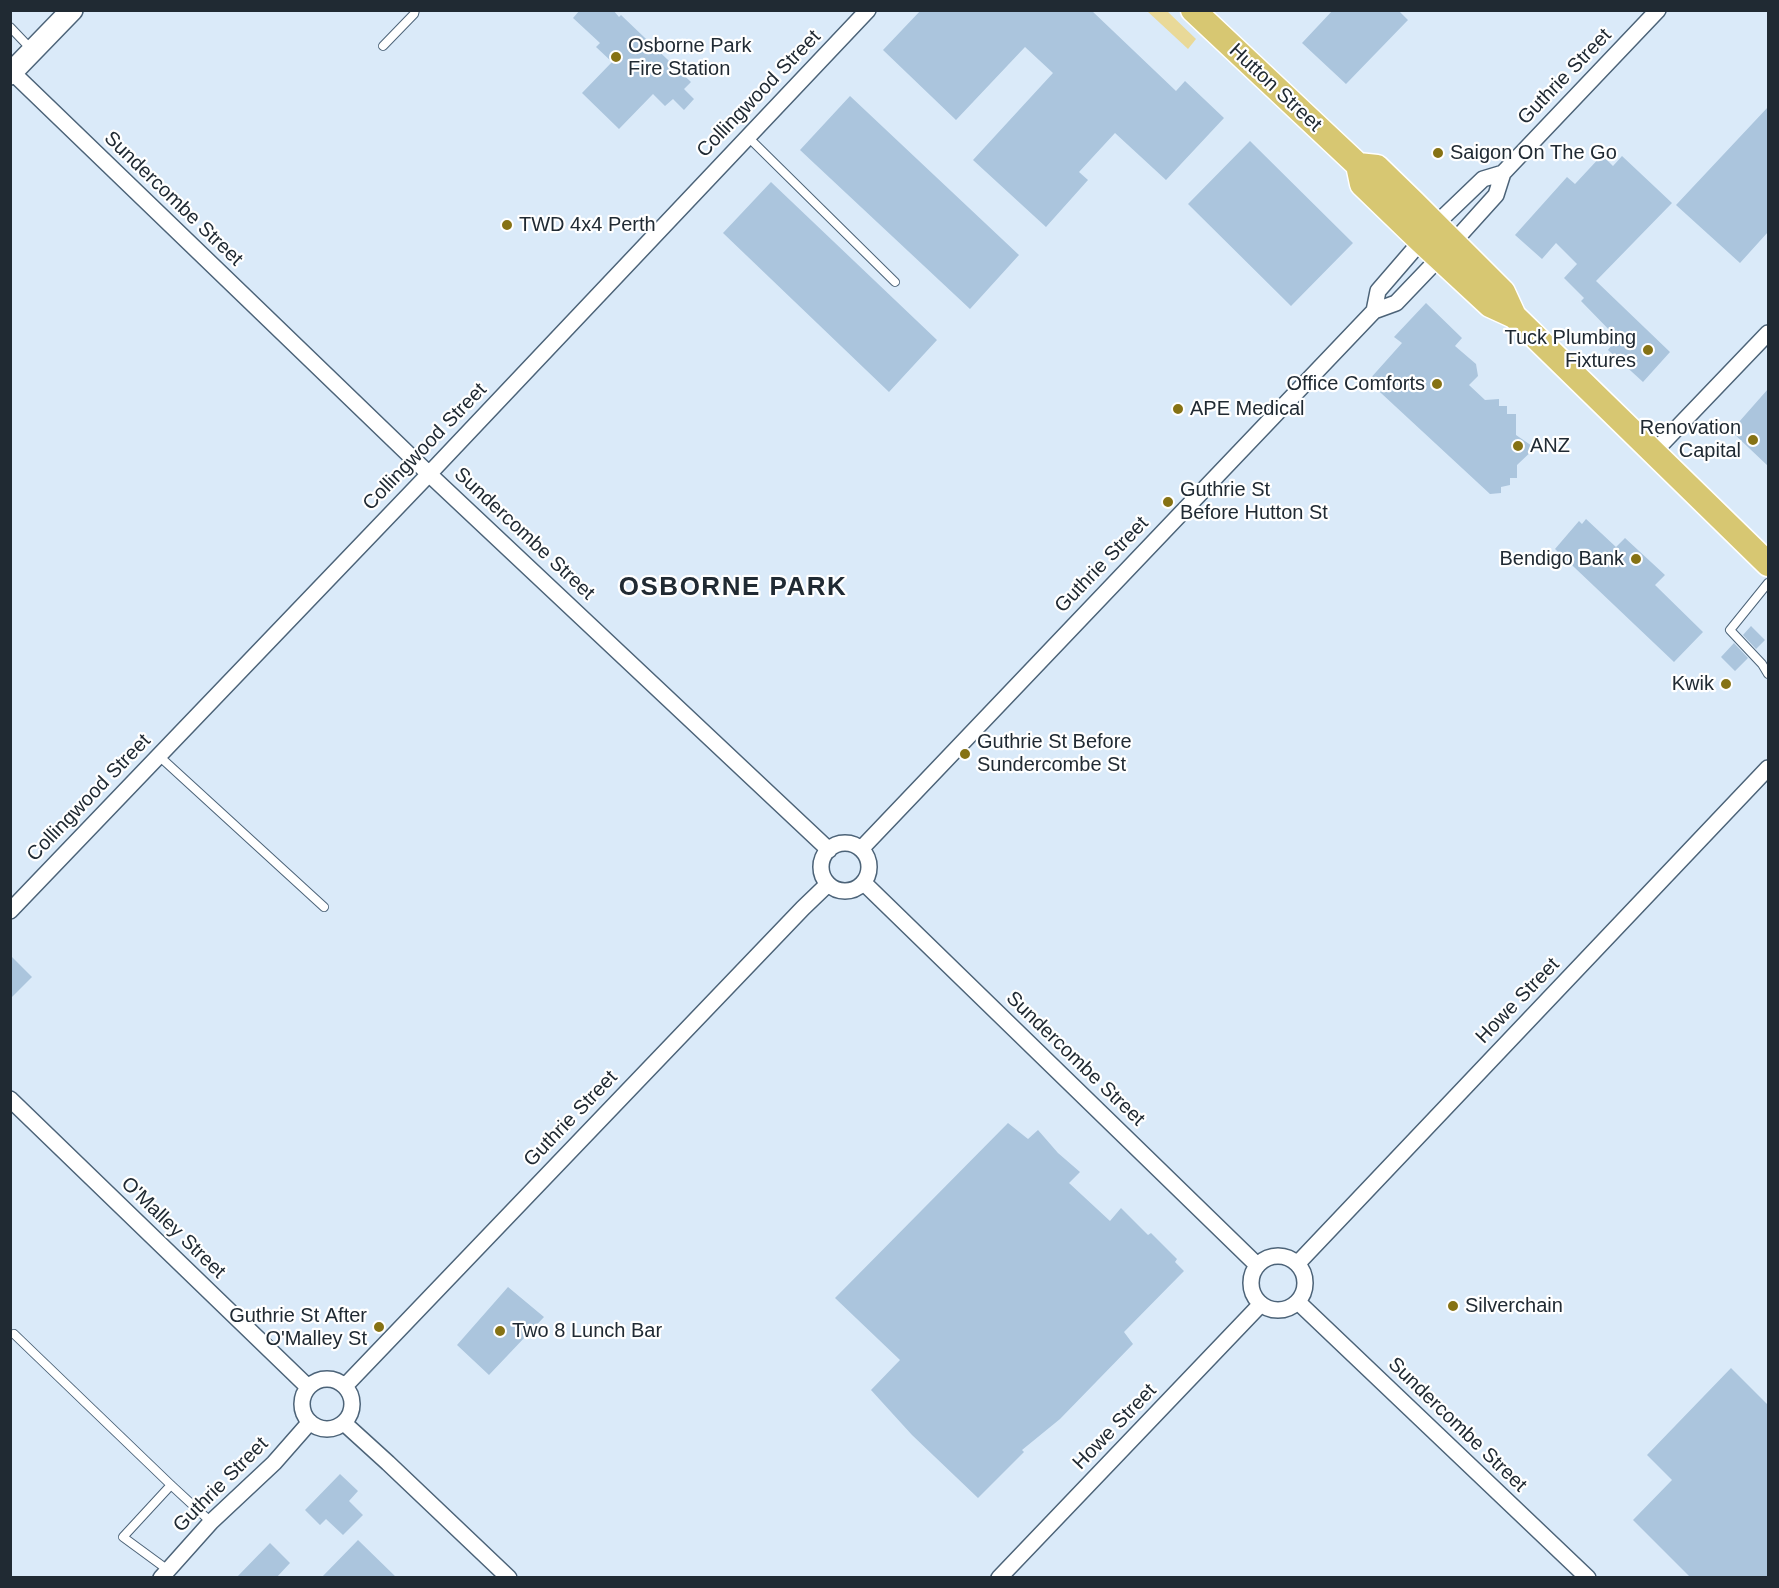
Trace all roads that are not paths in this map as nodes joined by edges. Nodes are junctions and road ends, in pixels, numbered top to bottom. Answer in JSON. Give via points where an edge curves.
{"nodes":[{"id":1,"x":72,"y":10,"type":"edge"},
{"id":2,"x":415,"y":10,"type":"edge"},
{"id":3,"x":868,"y":10,"type":"edge"},
{"id":4,"x":1193,"y":10,"type":"edge"},
{"id":5,"x":1658,"y":10,"type":"edge"},
{"id":6,"x":10,"y":27,"type":"edge"},
{"id":7,"x":383,"y":46,"type":"dead end"},
{"id":8,"x":33,"y":51,"type":"junction"},
{"id":9,"x":11,"y":73,"type":"edge"},
{"id":10,"x":748,"y":137,"type":"junction"},
{"id":11,"x":1503,"y":173,"type":"junction"},
{"id":12,"x":1428,"y":233,"type":"junction"},
{"id":13,"x":1447,"y":250,"type":"junction"},
{"id":14,"x":895,"y":282,"type":"dead end"},
{"id":15,"x":1374,"y":311,"type":"junction"},
{"id":16,"x":1768,"y":333,"type":"edge"},
{"id":17,"x":1654,"y":452,"type":"junction"},
{"id":18,"x":429,"y":474,"type":"junction"},
{"id":19,"x":1768,"y":564,"type":"edge"},
{"id":20,"x":1768,"y":583,"type":"edge"},
{"id":21,"x":1768,"y":674,"type":"edge"},
{"id":22,"x":159,"y":756,"type":"junction"},
{"id":23,"x":1768,"y":768,"type":"edge"},
{"id":24,"x":829,"y":849,"type":"junction"},
{"id":25,"x":861,"y":849,"type":"junction"},
{"id":26,"x":864,"y":883,"type":"junction"},
{"id":27,"x":828,"y":884,"type":"junction"},
{"id":28,"x":324,"y":907,"type":"dead end"},
{"id":29,"x":10,"y":910,"type":"edge"},
{"id":30,"x":10,"y":1099,"type":"edge"},
{"id":31,"x":1298,"y":1263,"type":"junction"},
{"id":32,"x":1257,"y":1265,"type":"junction"},
{"id":33,"x":1298,"y":1302,"type":"junction"},
{"id":34,"x":1262,"y":1304,"type":"junction"},
{"id":35,"x":14,"y":1334,"type":"dead end"},
{"id":36,"x":345,"y":1386,"type":"junction"},
{"id":37,"x":308,"y":1387,"type":"junction"},
{"id":38,"x":310,"y":1422,"type":"junction"},
{"id":39,"x":344,"y":1423,"type":"junction"},
{"id":40,"x":171,"y":1485,"type":"junction"},
{"id":41,"x":211,"y":1522,"type":"junction"},
{"id":42,"x":165,"y":1574,"type":"edge"},
{"id":43,"x":508,"y":1578,"type":"edge"},
{"id":44,"x":999,"y":1578,"type":"edge"},
{"id":45,"x":1588,"y":1578,"type":"edge"}],
"edges":[{"from":1,"to":8,"type":"main road"},
{"from":2,"to":7,"type":"lane"},
{"from":3,"to":10,"type":"street","name":"Collingwood Street"},
{"from":4,"to":12,"type":"main road","name":"Hutton Street","via":[[1358,165],[1362,184]]},
{"from":5,"to":11,"type":"street","name":"Guthrie Street"},
{"from":6,"to":8,"type":"lane"},
{"from":8,"to":9,"type":"main road"},
{"from":9,"to":18,"type":"street","name":"Sundercombe Street"},
{"from":10,"to":14,"type":"lane"},
{"from":10,"to":18,"type":"street","name":"Collingwood Street"},
{"from":11,"to":12,"type":"street","name":"Guthrie Street","via":[[1483,179]]},
{"from":11,"to":13,"type":"street","name":"Guthrie Street","via":[[1496,195]]},
{"from":12,"to":13,"type":"main road","name":"Hutton Street"},
{"from":12,"to":15,"type":"street","name":"Guthrie Street","via":[[1378,291]]},
{"from":13,"to":15,"type":"street","name":"Guthrie Street","via":[[1396,303]]},
{"from":13,"to":17,"type":"main road","name":"Hutton Street","via":[[1490,305],[1514,316]]},
{"from":15,"to":25,"type":"street","name":"Guthrie Street"},
{"from":16,"to":17,"type":"street"},
{"from":17,"to":19,"type":"main road","name":"Hutton Street"},
{"from":18,"to":22,"type":"street","name":"Collingwood Street"},
{"from":18,"to":24,"type":"street","name":"Sundercombe Street"},
{"from":20,"to":21,"type":"lane","via":[[1730,630]]},
{"from":22,"to":28,"type":"lane"},
{"from":22,"to":29,"type":"street","name":"Collingwood Street"},
{"from":23,"to":31,"type":"street","name":"Howe Street"},
{"from":24,"to":25,"type":"street","via":[[844,843]]},
{"from":24,"to":27,"type":"street","via":[[821,863]]},
{"from":25,"to":26,"type":"street","via":[[870,869]]},
{"from":26,"to":27,"type":"street","via":[[846,892]]},
{"from":26,"to":32,"type":"street","name":"Sundercombe Street"},
{"from":27,"to":36,"type":"street","name":"Guthrie Street"},
{"from":30,"to":37,"type":"street","name":"O'Malley Street"},
{"from":31,"to":32,"type":"street","via":[[1277,1255]]},
{"from":31,"to":33,"type":"street","via":[[1305,1278]]},
{"from":32,"to":34,"type":"street","via":[[1252,1290]]},
{"from":33,"to":34,"type":"street","via":[[1276,1310]]},
{"from":33,"to":45,"type":"street","name":"Sundercombe Street"},
{"from":34,"to":44,"type":"street","name":"Howe Street"},
{"from":35,"to":40,"type":"lane"},
{"from":36,"to":37,"type":"street","via":[[322,1379]]},
{"from":36,"to":39,"type":"street","via":[[350,1392],[352,1409]]},
{"from":37,"to":38,"type":"street","via":[[302,1409]]},
{"from":38,"to":39,"type":"street","via":[[330,1429]]},
{"from":38,"to":41,"type":"street","name":"Guthrie Street","via":[[274,1463]]},
{"from":39,"to":43,"type":"street"},
{"from":40,"to":41,"type":"lane"},
{"from":40,"to":42,"type":"lane","via":[[123,1537]]},
{"from":41,"to":42,"type":"street","name":"Guthrie Street"}]}
